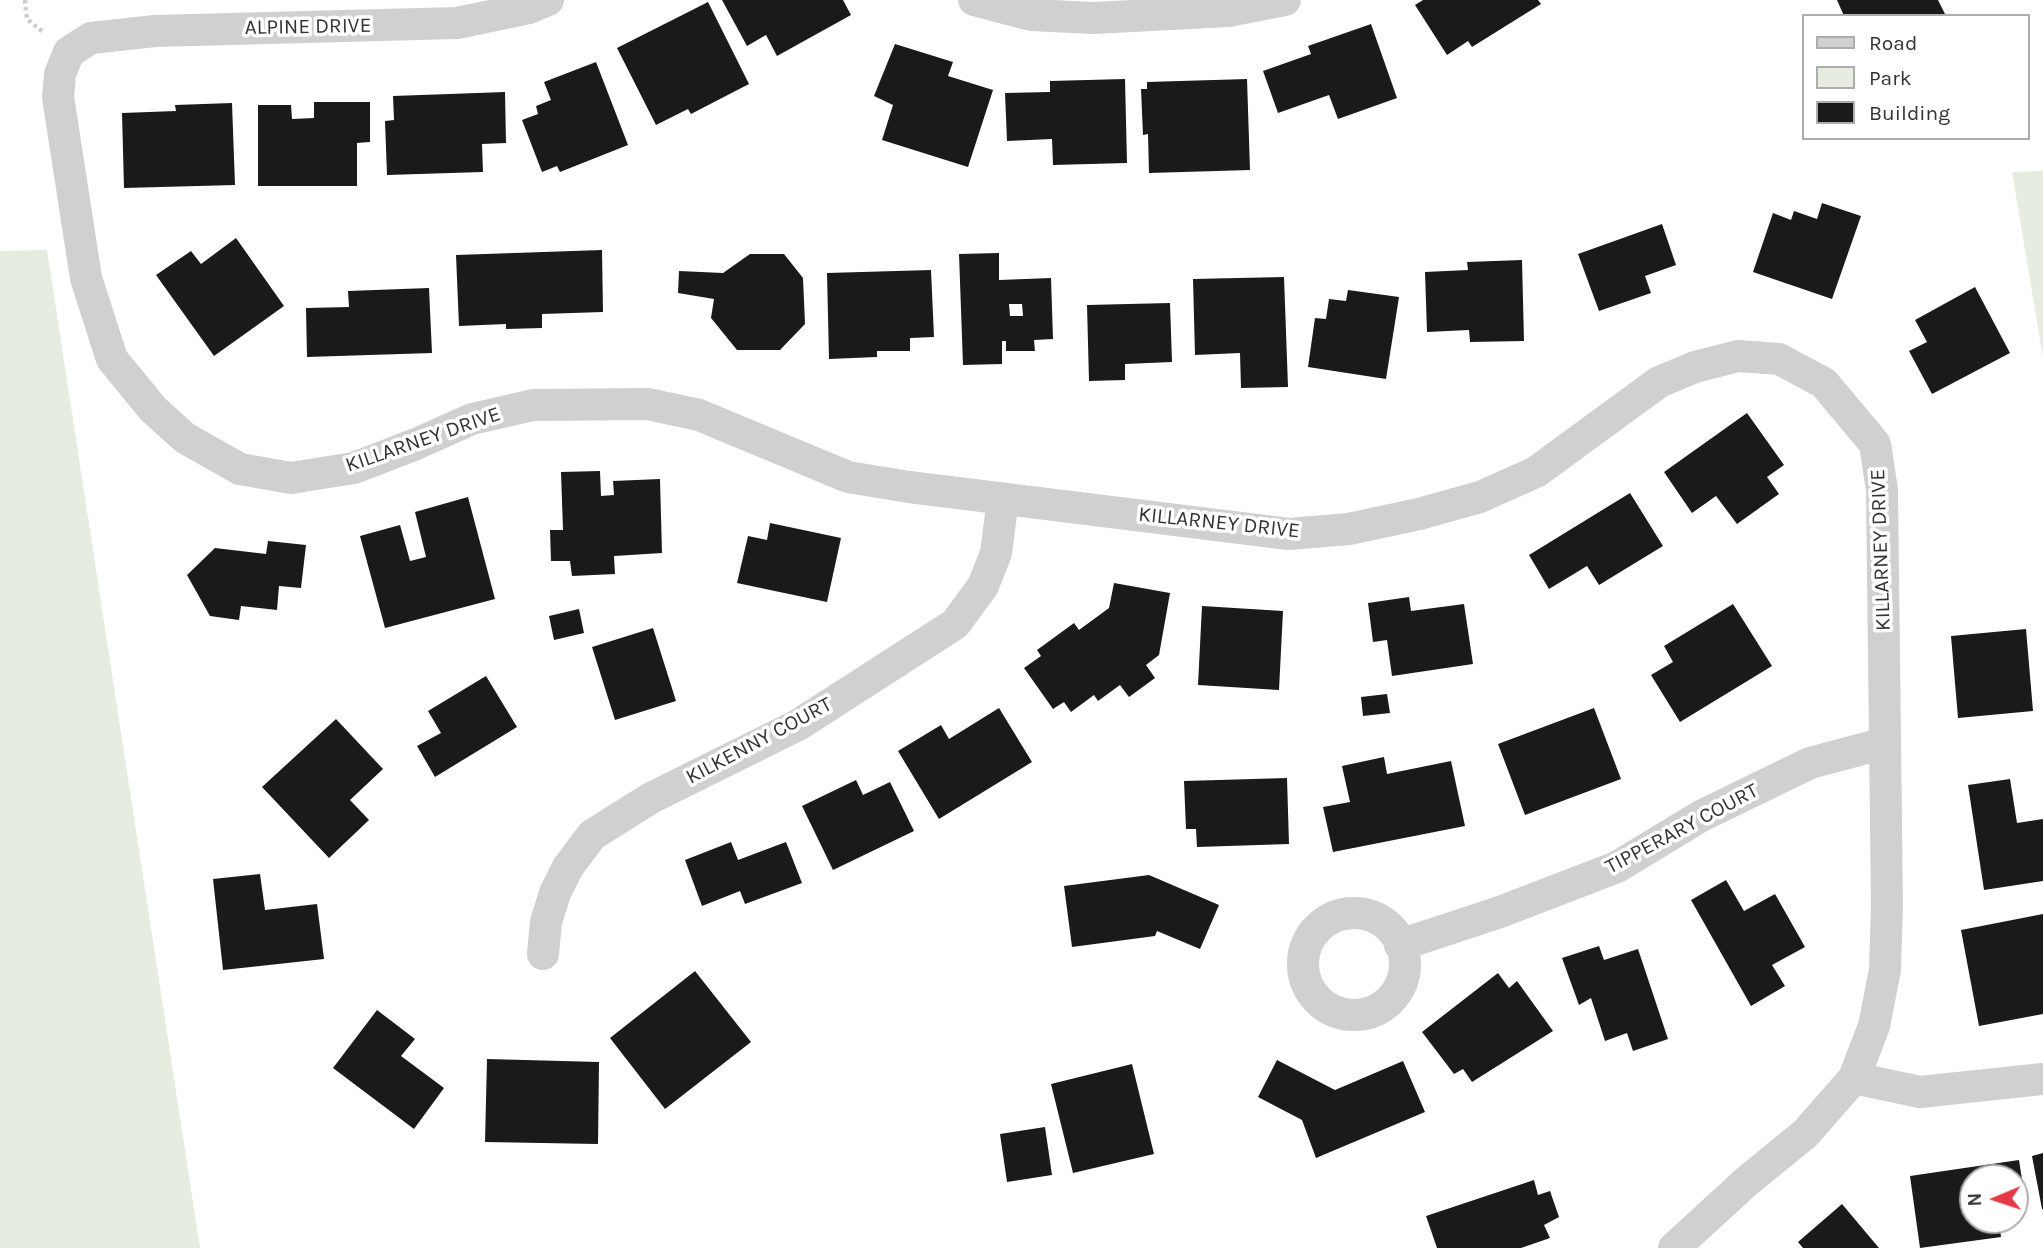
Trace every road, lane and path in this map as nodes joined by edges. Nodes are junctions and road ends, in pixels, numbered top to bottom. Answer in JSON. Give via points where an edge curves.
{"nodes":[{"id":1,"x":548,"y":0,"type":"edge"},
{"id":2,"x":974,"y":0,"type":"edge"},
{"id":3,"x":1285,"y":0,"type":"edge"},
{"id":4,"x":69,"y":52,"type":"joint"},
{"id":5,"x":1003,"y":499,"type":"junction"},
{"id":6,"x":1885,"y":743,"type":"junction"},
{"id":7,"x":1400,"y":945,"type":"dead end"},
{"id":8,"x":543,"y":954,"type":"dead end"},
{"id":9,"x":1854,"y":1079,"type":"junction"},
{"id":10,"x":2043,"y":1079,"type":"edge"},
{"id":11,"x":1674,"y":1248,"type":"edge"}],
"edges":[{"from":1,"to":4,"type":"street","name":"ALPINE DRIVE","via":[[457,23],[155,31],[91,38]]},
{"from":2,"to":3,"type":"street","via":[[1031,15],[1094,19],[1228,11]]},
{"from":4,"to":5,"type":"street","name":"KILLARNEY DRIVE","via":[[60,74],[58,97],[86,278],[112,359],[153,409],[185,438],[240,469],[291,478],[354,468],[472,419],[533,405],[648,404],[699,415],[848,477]]},
{"from":5,"to":6,"type":"street","name":"KILLARNEY DRIVE","via":[[1289,534],[1349,528],[1480,496],[1536,472],[1659,382],[1738,356],[1779,359],[1824,383],[1875,444],[1883,500]]},
{"from":5,"to":8,"type":"street","name":"KILKENNY COURT","via":[[996,553],[983,586],[955,624],[798,725],[651,798],[592,835],[555,893]]},
{"from":6,"to":7,"type":"street","name":"TIPPERARY COURT","via":[[1810,762],[1701,816],[1617,867]]},
{"from":6,"to":9,"type":"street","name":"KILLARNEY DRIVE","via":[[1885,970],[1874,1026]]},
{"from":9,"to":10,"type":"street","via":[[1920,1092]]},
{"from":9,"to":11,"type":"street","name":"KILLARNEY DRIVE","via":[[1806,1133]]}]}
